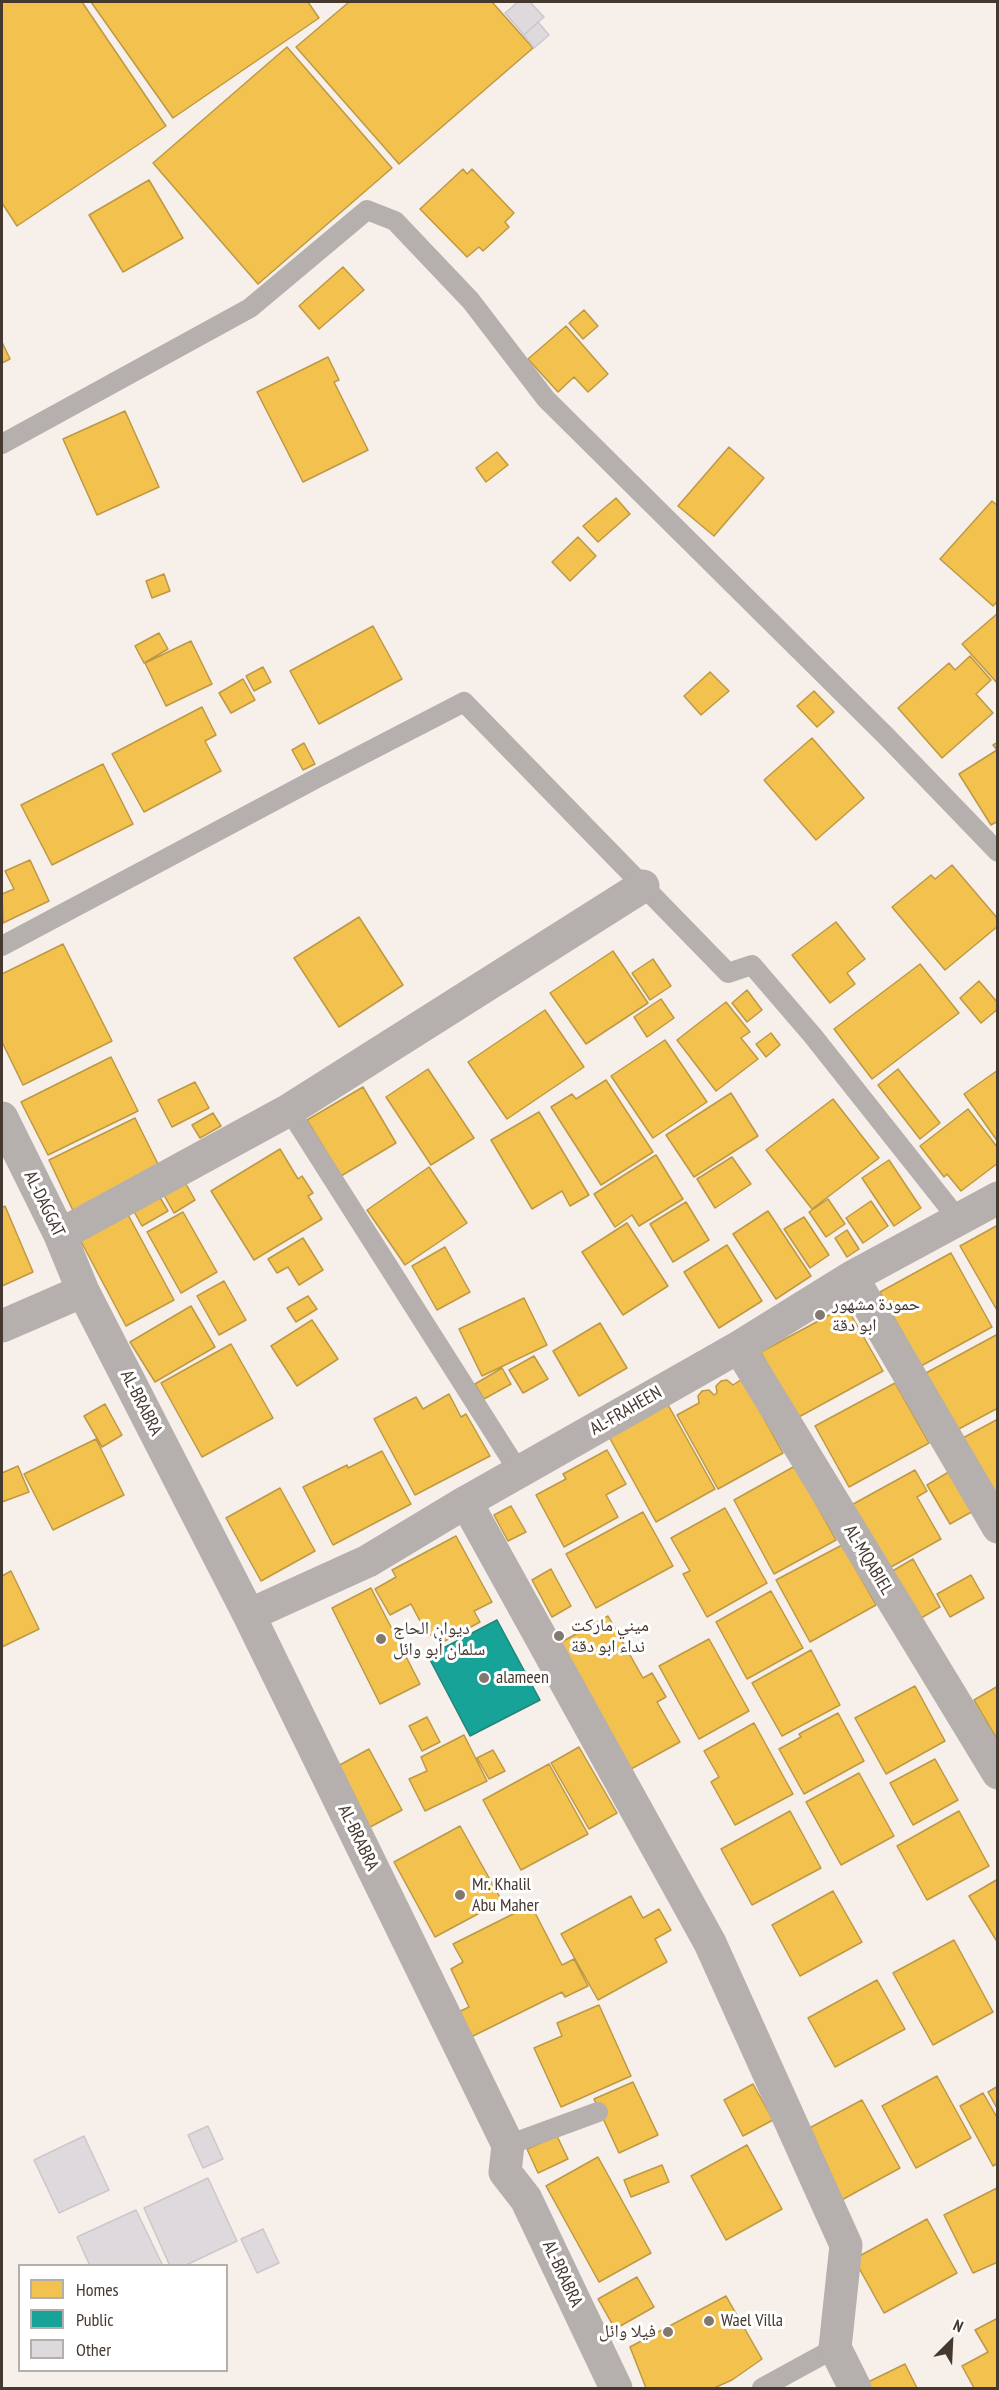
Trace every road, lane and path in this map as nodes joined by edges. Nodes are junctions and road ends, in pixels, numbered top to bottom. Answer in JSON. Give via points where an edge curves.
{"nodes":[{"id":1,"x":2,"y":444,"type":"edge"},
{"id":2,"x":998,"y":852,"type":"edge"},
{"id":3,"x":643,"y":886,"type":"junction"},
{"id":4,"x":2,"y":946,"type":"edge"},
{"id":5,"x":289,"y":1110,"type":"junction"},
{"id":6,"x":2,"y":1118,"type":"edge"},
{"id":7,"x":998,"y":1198,"type":"edge"},
{"id":8,"x":958,"y":1219,"type":"junction"},
{"id":9,"x":60,"y":1235,"type":"junction"},
{"id":10,"x":852,"y":1278,"type":"junction"},
{"id":11,"x":83,"y":1291,"type":"junction"},
{"id":12,"x":2,"y":1326,"type":"edge"},
{"id":13,"x":739,"y":1347,"type":"junction"},
{"id":14,"x":519,"y":1472,"type":"junction"},
{"id":15,"x":466,"y":1502,"type":"junction"},
{"id":16,"x":998,"y":1527,"type":"edge"},
{"id":17,"x":249,"y":1615,"type":"junction"},
{"id":18,"x":998,"y":1773,"type":"edge"},
{"id":19,"x":598,"y":2112,"type":"dead end"},
{"id":20,"x":508,"y":2145,"type":"junction"},
{"id":21,"x":835,"y":2348,"type":"junction"},
{"id":22,"x":616,"y":2388,"type":"edge"},
{"id":23,"x":762,"y":2388,"type":"edge"},
{"id":24,"x":855,"y":2388,"type":"edge"}],
"edges":[{"from":1,"to":2,"type":"lane","via":[[250,308],[367,210],[395,221],[471,301],[546,399]]},
{"from":3,"to":4,"type":"lane","via":[[464,702]]},
{"from":3,"to":5,"type":"street"},
{"from":3,"to":8,"type":"lane","via":[[728,973],[752,965]]},
{"from":5,"to":9,"type":"street"},
{"from":5,"to":14,"type":"lane"},
{"from":6,"to":9,"type":"street","name":"AL-DAGGAT"},
{"from":7,"to":8,"type":"street","name":"AL-FRAHEEN"},
{"from":8,"to":10,"type":"street","name":"AL-FRAHEEN"},
{"from":9,"to":11,"type":"street","name":"AL-DAGGAT"},
{"from":10,"to":13,"type":"street","name":"AL-FRAHEEN"},
{"from":10,"to":16,"type":"street"},
{"from":11,"to":12,"type":"street"},
{"from":11,"to":17,"type":"street","name":"AL-BRABRA"},
{"from":13,"to":14,"type":"street","name":"AL-FRAHEEN"},
{"from":13,"to":18,"type":"street","name":"AL-MQABIEL"},
{"from":14,"to":15,"type":"street","name":"AL-FRAHEEN"},
{"from":15,"to":17,"type":"street","name":"AL-FRAHEEN","via":[[368,1561]]},
{"from":15,"to":21,"type":"street","via":[[710,1943],[846,2245]]},
{"from":17,"to":20,"type":"street","name":"AL-BRABRA"},
{"from":19,"to":20,"type":"lane"},
{"from":20,"to":22,"type":"street","name":"AL-BRABRA","via":[[506,2172],[526,2199]]},
{"from":21,"to":23,"type":"lane"},
{"from":21,"to":24,"type":"street"}]}
